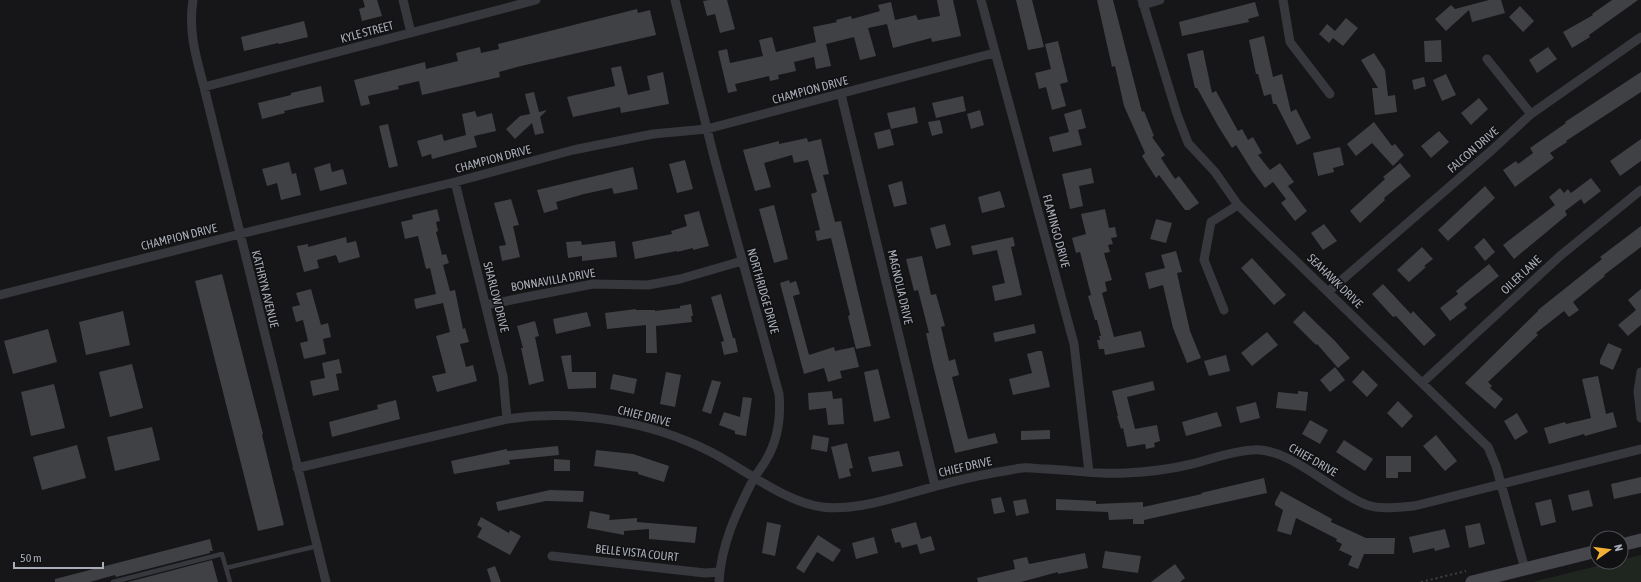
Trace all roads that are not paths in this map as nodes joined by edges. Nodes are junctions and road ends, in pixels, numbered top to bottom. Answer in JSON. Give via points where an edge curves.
{"nodes":[{"id":1,"x":193,"y":0,"type":"edge"},
{"id":2,"x":403,"y":0,"type":"edge"},
{"id":3,"x":536,"y":0,"type":"edge"},
{"id":4,"x":675,"y":0,"type":"edge"},
{"id":5,"x":981,"y":0,"type":"edge"},
{"id":6,"x":1160,"y":0,"type":"edge"},
{"id":7,"x":1283,"y":0,"type":"edge"},
{"id":8,"x":1142,"y":2,"type":"edge"},
{"id":9,"x":411,"y":33,"type":"junction"},
{"id":10,"x":1641,"y":37,"type":"edge"},
{"id":11,"x":994,"y":53,"type":"junction"},
{"id":12,"x":1486,"y":59,"type":"dead end"},
{"id":13,"x":204,"y":87,"type":"junction"},
{"id":14,"x":841,"y":94,"type":"junction"},
{"id":15,"x":1330,"y":94,"type":"dead end"},
{"id":16,"x":1531,"y":114,"type":"junction"},
{"id":17,"x":707,"y":129,"type":"junction"},
{"id":18,"x":454,"y":182,"type":"junction"},
{"id":19,"x":1641,"y":190,"type":"edge"},
{"id":20,"x":1238,"y":205,"type":"junction"},
{"id":21,"x":240,"y":234,"type":"junction"},
{"id":22,"x":742,"y":261,"type":"junction"},
{"id":23,"x":1328,"y":292,"type":"junction"},
{"id":24,"x":0,"y":295,"type":"edge"},
{"id":25,"x":486,"y":305,"type":"junction"},
{"id":26,"x":1224,"y":310,"type":"dead end"},
{"id":27,"x":1641,"y":372,"type":"edge"},
{"id":28,"x":1422,"y":383,"type":"junction"},
{"id":29,"x":1641,"y":418,"type":"edge"},
{"id":30,"x":507,"y":419,"type":"junction"},
{"id":31,"x":1641,"y":449,"type":"edge"},
{"id":32,"x":297,"y":468,"type":"junction"},
{"id":33,"x":1089,"y":472,"type":"junction"},
{"id":34,"x":754,"y":478,"type":"junction"},
{"id":35,"x":1500,"y":483,"type":"junction"},
{"id":36,"x":935,"y":486,"type":"junction"},
{"id":37,"x":1641,"y":540,"type":"edge"},
{"id":38,"x":1629,"y":543,"type":"edge"},
{"id":39,"x":317,"y":546,"type":"junction"},
{"id":40,"x":1589,"y":553,"type":"edge"},
{"id":41,"x":552,"y":556,"type":"dead end"},
{"id":42,"x":226,"y":568,"type":"junction"},
{"id":43,"x":1525,"y":568,"type":"junction"},
{"id":44,"x":1469,"y":576,"type":"edge"},
{"id":45,"x":719,"y":577,"type":"edge"},
{"id":46,"x":113,"y":582,"type":"edge"},
{"id":47,"x":230,"y":582,"type":"edge"},
{"id":48,"x":326,"y":582,"type":"edge"}],
"edges":[{"from":1,"to":13,"type":"street","name":"KATHRYN AVENUE","via":[[190,17],[193,49]]},
{"from":2,"to":9,"type":"street"},
{"from":3,"to":9,"type":"street","name":"KYLE STREET"},
{"from":4,"to":17,"type":"street","name":"NORTHRIDGE DRIVE"},
{"from":5,"to":11,"type":"street","name":"FLAMINGO DRIVE"},
{"from":6,"to":8,"type":"street"},
{"from":7,"to":15,"type":"street","via":[[1290,42]]},
{"from":8,"to":20,"type":"street","name":"SEAHAWK DRIVE","via":[[1188,143],[1215,172]]},
{"from":9,"to":13,"type":"street","name":"KYLE STREET"},
{"from":10,"to":16,"type":"street","name":"FALCON DRIVE"},
{"from":11,"to":14,"type":"street","name":"CHAMPION DRIVE"},
{"from":11,"to":33,"type":"street","name":"FLAMINGO DRIVE","via":[[1074,344]]},
{"from":12,"to":16,"type":"street"},
{"from":13,"to":21,"type":"street","name":"KATHRYN AVENUE"},
{"from":14,"to":17,"type":"street","name":"CHAMPION DRIVE"},
{"from":14,"to":36,"type":"street","name":"MAGNOLIA DRIVE"},
{"from":16,"to":23,"type":"street","name":"FALCON DRIVE"},
{"from":17,"to":18,"type":"street","name":"CHAMPION DRIVE","via":[[653,134],[573,150]]},
{"from":17,"to":22,"type":"street","name":"NORTHRIDGE DRIVE"},
{"from":18,"to":21,"type":"street","name":"CHAMPION DRIVE"},
{"from":18,"to":25,"type":"street","name":"SHARLOW DRIVE"},
{"from":19,"to":28,"type":"street","name":"OILER LANE","via":[[1560,256]]},
{"from":20,"to":23,"type":"street","name":"SEAHAWK DRIVE"},
{"from":20,"to":26,"type":"street","via":[[1211,222],[1204,260]]},
{"from":21,"to":24,"type":"street","name":"CHAMPION DRIVE"},
{"from":21,"to":32,"type":"street","name":"KATHRYN AVENUE"},
{"from":22,"to":25,"type":"street","name":"BONNAVILLA DRIVE","via":[[680,279],[648,285],[593,284]]},
{"from":22,"to":34,"type":"street","name":"NORTHRIDGE DRIVE","via":[[774,373],[780,410],[775,441]]},
{"from":23,"to":28,"type":"street","name":"SEAHAWK DRIVE"},
{"from":25,"to":30,"type":"street","name":"SHARLOW DRIVE","via":[[503,376]]},
{"from":27,"to":29,"type":"street","via":[[1638,391]]},
{"from":28,"to":35,"type":"street","name":"SEAHAWK DRIVE","via":[[1488,446]]},
{"from":30,"to":32,"type":"street","name":"CHIEF DRIVE"},
{"from":30,"to":34,"type":"street","name":"CHIEF DRIVE","via":[[540,415],[599,418],[659,431],[712,452]]},
{"from":31,"to":35,"type":"street","name":"CHIEF DRIVE"},
{"from":32,"to":39,"type":"street","name":"KATHRYN AVENUE"},
{"from":33,"to":35,"type":"street","name":"CHIEF DRIVE","via":[[1124,473],[1158,470],[1255,449],[1274,453],[1301,466],[1369,505],[1397,508],[1414,506]]},
{"from":33,"to":36,"type":"street","name":"CHIEF DRIVE","via":[[1023,468]]},
{"from":34,"to":36,"type":"street","name":"CHIEF DRIVE","via":[[802,502],[822,507],[868,504]]},
{"from":34,"to":45,"type":"street","name":"NORTHRIDGE DRIVE","via":[[732,523]]},
{"from":35,"to":43,"type":"street","name":"SEAHAWK DRIVE"},
{"from":37,"to":38,"type":"main road"},
{"from":39,"to":42,"type":"lane"},
{"from":39,"to":48,"type":"street","name":"KATHRYN AVENUE"},
{"from":40,"to":43,"type":"main road"},
{"from":41,"to":45,"type":"street","name":"BELLE VISTA COURT","via":[[705,572]]},
{"from":42,"to":46,"type":"lane","via":[[222,554]]},
{"from":42,"to":47,"type":"lane"},
{"from":43,"to":44,"type":"main road"}]}
